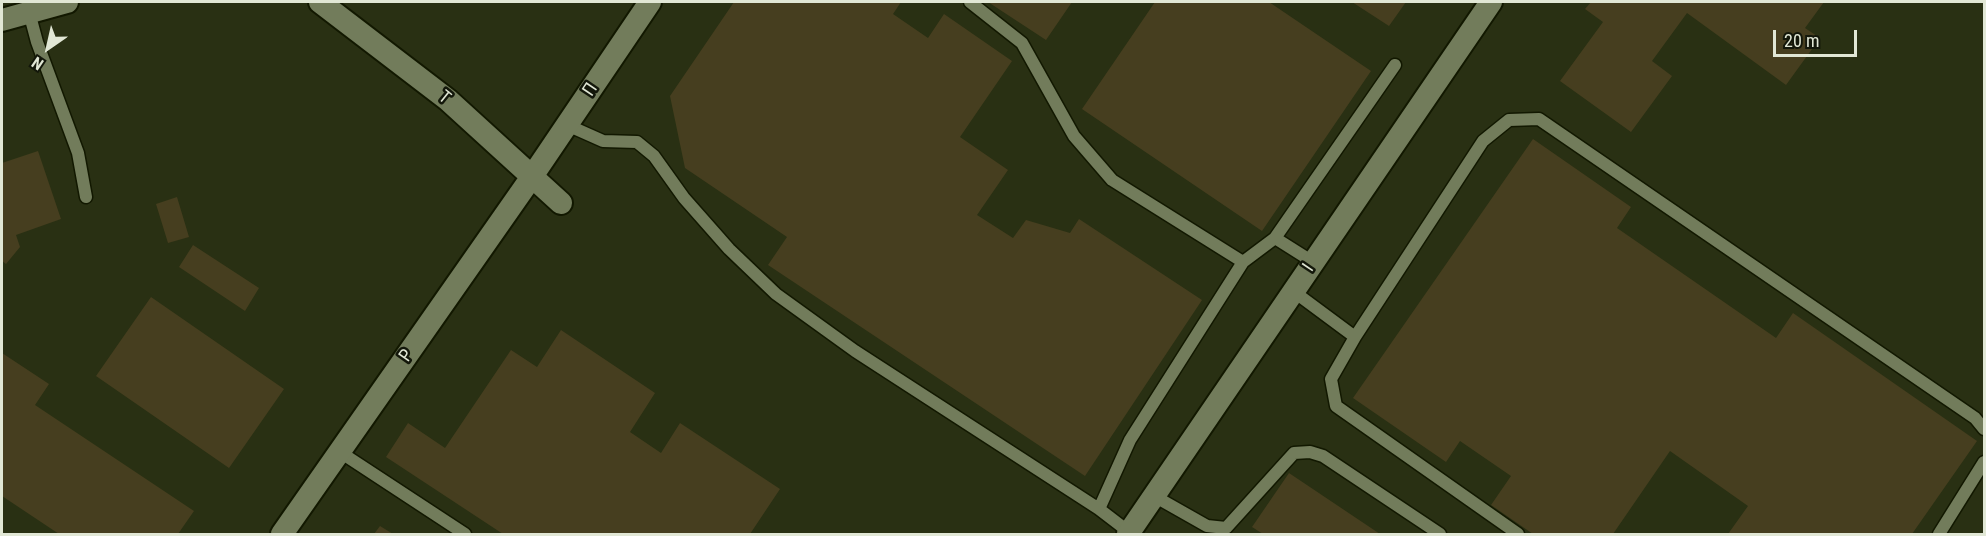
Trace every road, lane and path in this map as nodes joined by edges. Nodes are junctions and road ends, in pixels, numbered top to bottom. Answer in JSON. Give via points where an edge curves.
{"nodes":[{"id":1,"x":68,"y":2,"type":"edge"},
{"id":2,"x":320,"y":2,"type":"edge"},
{"id":3,"x":650,"y":2,"type":"edge"},
{"id":4,"x":969,"y":2,"type":"edge"},
{"id":5,"x":1491,"y":2,"type":"edge"},
{"id":6,"x":29,"y":12,"type":"junction"},
{"id":7,"x":2,"y":20,"type":"edge"},
{"id":8,"x":1395,"y":65,"type":"dead end"},
{"id":9,"x":567,"y":125,"type":"junction"},
{"id":10,"x":531,"y":178,"type":"junction"},
{"id":11,"x":86,"y":197,"type":"dead end"},
{"id":12,"x":561,"y":203,"type":"dead end"},
{"id":13,"x":1275,"y":238,"type":"junction"},
{"id":14,"x":1243,"y":262,"type":"junction"},
{"id":15,"x":1313,"y":262,"type":"junction"},
{"id":16,"x":1293,"y":291,"type":"junction"},
{"id":17,"x":1355,"y":337,"type":"junction"},
{"id":18,"x":1984,"y":429,"type":"edge"},
{"id":19,"x":340,"y":452,"type":"junction"},
{"id":20,"x":1984,"y":462,"type":"edge"},
{"id":21,"x":1154,"y":496,"type":"junction"},
{"id":22,"x":1099,"y":509,"type":"junction"},
{"id":23,"x":1128,"y":533,"type":"edge"},
{"id":24,"x":282,"y":534,"type":"edge"},
{"id":25,"x":465,"y":534,"type":"edge"},
{"id":26,"x":1440,"y":534,"type":"edge"},
{"id":27,"x":1518,"y":534,"type":"edge"},
{"id":28,"x":1939,"y":534,"type":"edge"}],
"edges":[{"from":1,"to":6,"type":"street"},
{"from":2,"to":10,"type":"street","name":"Τ","via":[[448,100]]},
{"from":3,"to":9,"type":"street","name":"Π"},
{"from":4,"to":14,"type":"lane","via":[[1022,43],[1074,136],[1112,180]]},
{"from":5,"to":15,"type":"street","name":"Ι"},
{"from":6,"to":7,"type":"street"},
{"from":6,"to":11,"type":"lane","via":[[78,153]]},
{"from":8,"to":13,"type":"lane"},
{"from":9,"to":10,"type":"street","name":"Π"},
{"from":9,"to":22,"type":"lane","via":[[603,141],[637,142],[654,156],[684,198],[729,249],[776,294],[855,351]]},
{"from":10,"to":12,"type":"street","name":"Τ"},
{"from":10,"to":19,"type":"street","name":"Ρ"},
{"from":13,"to":14,"type":"lane"},
{"from":13,"to":15,"type":"lane"},
{"from":14,"to":22,"type":"lane","via":[[1130,440]]},
{"from":15,"to":16,"type":"street","name":"Ι"},
{"from":16,"to":17,"type":"lane"},
{"from":16,"to":21,"type":"street","name":"Ι"},
{"from":17,"to":18,"type":"lane","via":[[1484,141],[1509,120],[1539,119],[1975,418]]},
{"from":17,"to":27,"type":"lane","via":[[1331,379],[1336,406]]},
{"from":19,"to":24,"type":"street","name":"Ρ"},
{"from":19,"to":25,"type":"lane"},
{"from":20,"to":28,"type":"lane"},
{"from":21,"to":23,"type":"street","name":"Ι"},
{"from":21,"to":26,"type":"lane","via":[[1207,526],[1226,528],[1294,453],[1310,452],[1323,456]]},
{"from":22,"to":23,"type":"lane"}]}
